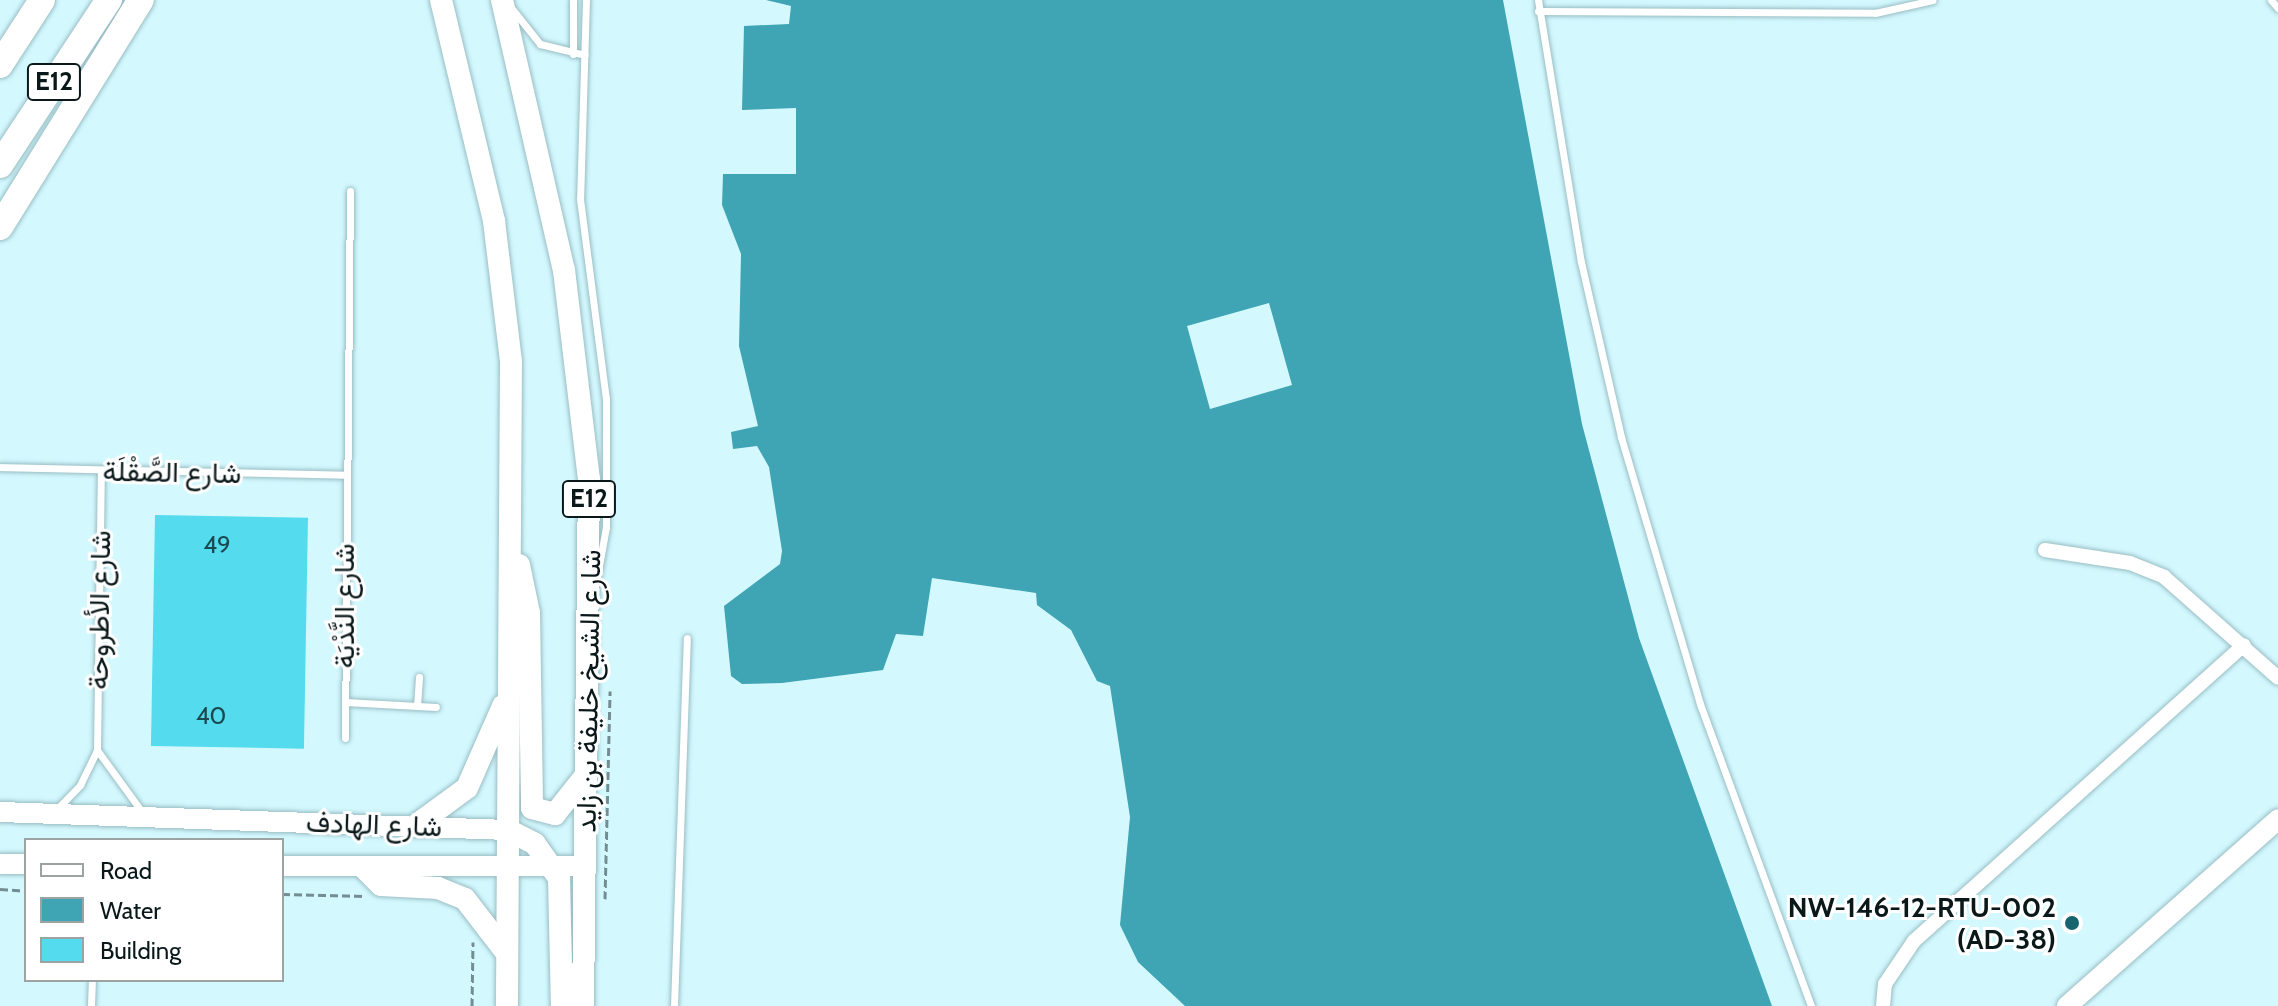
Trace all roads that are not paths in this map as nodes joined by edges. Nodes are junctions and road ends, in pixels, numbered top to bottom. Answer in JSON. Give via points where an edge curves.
{"nodes":[{"id":1,"x":42,"y":0,"type":"edge"},
{"id":2,"x":109,"y":0,"type":"edge"},
{"id":3,"x":141,"y":0,"type":"edge"},
{"id":4,"x":441,"y":0,"type":"edge"},
{"id":5,"x":502,"y":0,"type":"edge"},
{"id":6,"x":573,"y":0,"type":"edge"},
{"id":7,"x":586,"y":0,"type":"edge"},
{"id":8,"x":1538,"y":0,"type":"edge"},
{"id":9,"x":1933,"y":0,"type":"edge"},
{"id":10,"x":2271,"y":0,"type":"edge"},
{"id":11,"x":2278,"y":8,"type":"edge"},
{"id":12,"x":1538,"y":11,"type":"junction"},
{"id":13,"x":573,"y":54,"type":"junction"},
{"id":14,"x":585,"y":55,"type":"junction"},
{"id":15,"x":0,"y":65,"type":"edge"},
{"id":16,"x":0,"y":165,"type":"edge"},
{"id":17,"x":350,"y":191,"type":"dead end"},
{"id":18,"x":0,"y":227,"type":"edge"},
{"id":19,"x":0,"y":467,"type":"edge"},
{"id":20,"x":101,"y":470,"type":"junction"},
{"id":21,"x":343,"y":475,"type":"junction"},
{"id":22,"x":511,"y":550,"type":"junction"},
{"id":23,"x":2045,"y":550,"type":"dead end"},
{"id":24,"x":588,"y":607,"type":"junction"},
{"id":25,"x":687,"y":638,"type":"dead end"},
{"id":26,"x":2244,"y":645,"type":"junction"},
{"id":27,"x":419,"y":677,"type":"dead end"},
{"id":28,"x":2278,"y":678,"type":"edge"},
{"id":29,"x":510,"y":686,"type":"junction"},
{"id":30,"x":345,"y":702,"type":"junction"},
{"id":31,"x":417,"y":706,"type":"junction"},
{"id":32,"x":436,"y":707,"type":"dead end"},
{"id":33,"x":345,"y":738,"type":"dead end"},
{"id":34,"x":97,"y":750,"type":"junction"},
{"id":35,"x":586,"y":774,"type":"junction"},
{"id":36,"x":0,"y":812,"type":"edge"},
{"id":37,"x":52,"y":813,"type":"junction"},
{"id":38,"x":147,"y":816,"type":"junction"},
{"id":39,"x":2278,"y":819,"type":"edge"},
{"id":40,"x":415,"y":826,"type":"junction"},
{"id":41,"x":508,"y":830,"type":"junction"},
{"id":42,"x":0,"y":864,"type":"edge"},
{"id":43,"x":24,"y":864,"type":"edge"},
{"id":44,"x":284,"y":866,"type":"edge"},
{"id":45,"x":585,"y":866,"type":"junction"},
{"id":46,"x":363,"y":867,"type":"junction"},
{"id":47,"x":508,"y":867,"type":"junction"},
{"id":48,"x":554,"y":867,"type":"junction"},
{"id":49,"x":505,"y":952,"type":"junction"},
{"id":50,"x":92,"y":982,"type":"edge"},
{"id":51,"x":91,"y":1006,"type":"edge"},
{"id":52,"x":507,"y":1006,"type":"edge"},
{"id":53,"x":562,"y":1006,"type":"edge"},
{"id":54,"x":583,"y":1006,"type":"edge"},
{"id":55,"x":674,"y":1006,"type":"edge"},
{"id":56,"x":1811,"y":1006,"type":"edge"},
{"id":57,"x":1883,"y":1006,"type":"edge"},
{"id":58,"x":2067,"y":1006,"type":"edge"}],
"edges":[{"from":1,"to":15,"type":"highway","number":"E12"},
{"from":2,"to":16,"type":"highway","number":"E12"},
{"from":3,"to":18,"type":"highway"},
{"from":4,"to":22,"type":"main road","via":[[502,267],[511,361]]},
{"from":5,"to":13,"type":"lane","via":[[534,40]]},
{"from":5,"to":24,"type":"main road","name":"شارع الشيخ خليفة بن زايد","number":"E12","via":[[571,317],[589,479]]},
{"from":6,"to":13,"type":"lane"},
{"from":7,"to":14,"type":"lane"},
{"from":8,"to":12,"type":"lane"},
{"from":9,"to":12,"type":"lane","via":[[1875,13]]},
{"from":10,"to":11,"type":"lane"},
{"from":12,"to":56,"type":"lane","via":[[1581,262],[1637,495],[1715,748]]},
{"from":13,"to":14,"type":"lane"},
{"from":14,"to":24,"type":"lane","via":[[580,199],[607,426],[604,548]]},
{"from":17,"to":21,"type":"lane","name":"شارع النَّدْيَة"},
{"from":19,"to":20,"type":"lane","name":"شارع الصَّقْلَة"},
{"from":20,"to":21,"type":"lane","name":"شارع الصَّقْلَة"},
{"from":20,"to":34,"type":"lane","name":"شارع الأطروحة"},
{"from":21,"to":30,"type":"lane","name":"شارع النَّدْيَة"},
{"from":22,"to":29,"type":"main road"},
{"from":22,"to":35,"type":"main road","via":[[529,613],[532,808],[555,814]]},
{"from":23,"to":26,"type":"street","via":[[2130,563],[2164,577]]},
{"from":24,"to":35,"type":"main road","name":"شارع الشيخ خليفة بن زايد","number":"E12"},
{"from":25,"to":55,"type":"lane"},
{"from":26,"to":28,"type":"street"},
{"from":26,"to":57,"type":"street","via":[[1914,941],[1885,984]]},
{"from":27,"to":31,"type":"lane"},
{"from":29,"to":40,"type":"main road","via":[[480,770],[453,801]]},
{"from":29,"to":41,"type":"main road"},
{"from":30,"to":31,"type":"lane"},
{"from":30,"to":33,"type":"lane","name":"شارع النَّدْيَة"},
{"from":31,"to":32,"type":"lane"},
{"from":34,"to":37,"type":"lane","name":"شارع الأطروحة","via":[[80,785]]},
{"from":34,"to":38,"type":"lane","name":"شارع الأطروحة","via":[[117,787]]},
{"from":35,"to":45,"type":"main road","name":"شارع الشيخ خليفة بن زايد","number":"E12"},
{"from":36,"to":37,"type":"street","name":"شارع الهادف"},
{"from":37,"to":38,"type":"street","name":"شارع الهادف"},
{"from":38,"to":40,"type":"street","name":"شارع الهادف"},
{"from":39,"to":58,"type":"street"},
{"from":40,"to":41,"type":"street","name":"شارع الهادف"},
{"from":41,"to":47,"type":"main road"},
{"from":41,"to":48,"type":"main road","via":[[535,844]]},
{"from":42,"to":43,"type":"street"},
{"from":44,"to":46,"type":"street","name":"شارع الهادف"},
{"from":45,"to":48,"type":"street","name":"شارع الهادف"},
{"from":45,"to":54,"type":"main road","name":"شارع الشيخ خليفة بن زايد","number":"E12"},
{"from":46,"to":47,"type":"street","name":"شارع الهادف"},
{"from":46,"to":49,"type":"main road","via":[[381,885],[438,888],[465,899]]},
{"from":47,"to":48,"type":"street","name":"شارع الهادف"},
{"from":47,"to":49,"type":"main road"},
{"from":48,"to":53,"type":"main road","via":[[562,906]]},
{"from":49,"to":52,"type":"main road"},
{"from":50,"to":51,"type":"lane"}]}
